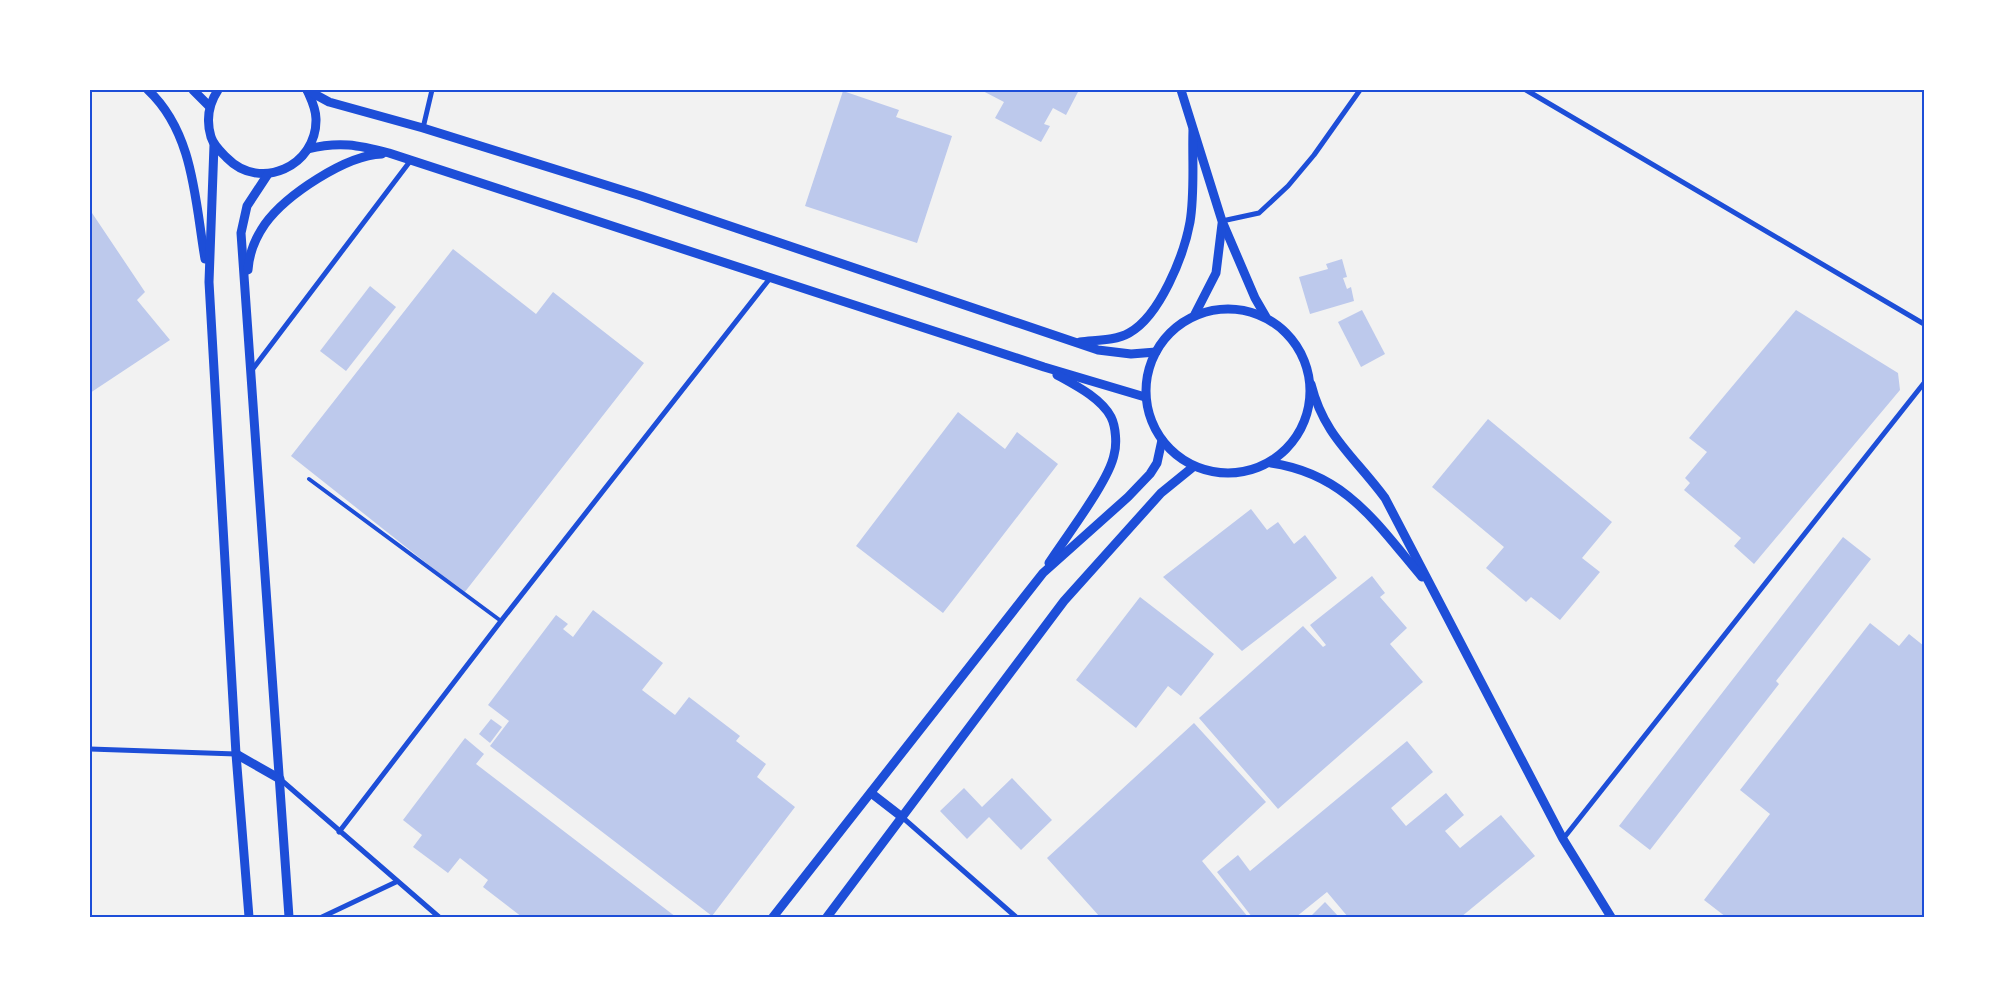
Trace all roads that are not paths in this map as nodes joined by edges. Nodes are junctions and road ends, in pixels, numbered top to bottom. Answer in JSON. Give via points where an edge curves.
{"nodes":[{"id":1,"x":148,"y":90,"type":"edge"},
{"id":2,"x":193,"y":90,"type":"edge"},
{"id":3,"x":218,"y":90,"type":"edge"},
{"id":4,"x":307,"y":90,"type":"edge"},
{"id":5,"x":432,"y":90,"type":"edge"},
{"id":6,"x":1181,"y":90,"type":"edge"},
{"id":7,"x":1360,"y":90,"type":"edge"},
{"id":8,"x":1526,"y":90,"type":"edge"},
{"id":9,"x":209,"y":106,"type":"junction"},
{"id":10,"x":423,"y":128,"type":"junction"},
{"id":11,"x":1193,"y":130,"type":"junction"},
{"id":12,"x":214,"y":145,"type":"junction"},
{"id":13,"x":308,"y":149,"type":"junction"},
{"id":14,"x":390,"y":153,"type":"junction"},
{"id":15,"x":412,"y":160,"type":"junction"},
{"id":16,"x":268,"y":174,"type":"junction"},
{"id":17,"x":1222,"y":221,"type":"junction"},
{"id":18,"x":771,"y":277,"type":"junction"},
{"id":19,"x":209,"y":282,"type":"junction"},
{"id":20,"x":246,"y":290,"type":"junction"},
{"id":21,"x":1195,"y":314,"type":"junction"},
{"id":22,"x":1267,"y":317,"type":"junction"},
{"id":23,"x":1924,"y":324,"type":"edge"},
{"id":24,"x":1076,"y":342,"type":"junction"},
{"id":25,"x":1156,"y":352,"type":"junction"},
{"id":26,"x":1044,"y":367,"type":"junction"},
{"id":27,"x":252,"y":370,"type":"junction"},
{"id":28,"x":1924,"y":383,"type":"edge"},
{"id":29,"x":1311,"y":384,"type":"junction"},
{"id":30,"x":1145,"y":397,"type":"junction"},
{"id":31,"x":1162,"y":440,"type":"junction"},
{"id":32,"x":1271,"y":463,"type":"junction"},
{"id":33,"x":1193,"y":467,"type":"junction"},
{"id":34,"x":309,"y":479,"type":"dead end"},
{"id":35,"x":1043,"y":573,"type":"junction"},
{"id":36,"x":1430,"y":586,"type":"junction"},
{"id":37,"x":501,"y":621,"type":"junction"},
{"id":38,"x":90,"y":749,"type":"edge"},
{"id":39,"x":236,"y":754,"type":"junction"},
{"id":40,"x":280,"y":778,"type":"junction"},
{"id":41,"x":871,"y":793,"type":"junction"},
{"id":42,"x":902,"y":817,"type":"junction"},
{"id":43,"x":339,"y":832,"type":"junction"},
{"id":44,"x":1563,"y":839,"type":"junction"},
{"id":45,"x":396,"y":882,"type":"junction"},
{"id":46,"x":249,"y":917,"type":"edge"},
{"id":47,"x":289,"y":917,"type":"edge"},
{"id":48,"x":322,"y":917,"type":"edge"},
{"id":49,"x":438,"y":917,"type":"edge"},
{"id":50,"x":773,"y":917,"type":"edge"},
{"id":51,"x":827,"y":917,"type":"edge"},
{"id":52,"x":1016,"y":917,"type":"edge"},
{"id":53,"x":1611,"y":917,"type":"edge"}],
"edges":[{"from":1,"to":19,"type":"street","via":[[174,122],[185,148]]},
{"from":2,"to":9,"type":"street"},
{"from":3,"to":9,"type":"street"},
{"from":4,"to":10,"type":"street","via":[[328,102]]},
{"from":4,"to":13,"type":"street","via":[[316,119]]},
{"from":5,"to":10,"type":"street"},
{"from":6,"to":11,"type":"street"},
{"from":7,"to":17,"type":"street","via":[[1288,186],[1259,213]]},
{"from":8,"to":23,"type":"street"},
{"from":9,"to":12,"type":"street","via":[[209,129]]},
{"from":10,"to":24,"type":"street","via":[[641,196]]},
{"from":11,"to":17,"type":"street"},
{"from":11,"to":24,"type":"street","via":[[1190,220],[1177,263],[1158,302],[1151,314],[1129,333]]},
{"from":12,"to":16,"type":"street","via":[[236,168]]},
{"from":12,"to":19,"type":"street"},
{"from":13,"to":14,"type":"street","via":[[344,144]]},
{"from":13,"to":16,"type":"street","via":[[290,165]]},
{"from":14,"to":15,"type":"street"},
{"from":14,"to":20,"type":"street","via":[[364,156],[340,166],[273,214],[252,250]]},
{"from":15,"to":18,"type":"street"},
{"from":15,"to":27,"type":"street"},
{"from":16,"to":20,"type":"street","via":[[247,206],[241,226]]},
{"from":17,"to":21,"type":"street","via":[[1216,273]]},
{"from":17,"to":22,"type":"street","via":[[1255,298]]},
{"from":18,"to":26,"type":"street"},
{"from":18,"to":37,"type":"street"},
{"from":19,"to":39,"type":"street"},
{"from":20,"to":27,"type":"street"},
{"from":21,"to":22,"type":"street","via":[[1211,309],[1239,308]]},
{"from":21,"to":25,"type":"street","via":[[1164,338]]},
{"from":22,"to":29,"type":"street","via":[[1289,334],[1304,358]]},
{"from":24,"to":25,"type":"street","via":[[1116,353]]},
{"from":25,"to":30,"type":"street","via":[[1150,363]]},
{"from":26,"to":30,"type":"street"},
{"from":26,"to":35,"type":"street","via":[[1094,398],[1111,417],[1115,436],[1114,455],[1105,476]]},
{"from":27,"to":40,"type":"street"},
{"from":28,"to":44,"type":"street"},
{"from":29,"to":32,"type":"street","via":[[1309,410],[1299,434]]},
{"from":29,"to":36,"type":"street","via":[[1321,417],[1385,498]]},
{"from":30,"to":31,"type":"street","via":[[1150,419]]},
{"from":31,"to":33,"type":"street"},
{"from":31,"to":35,"type":"street","via":[[1157,463],[1150,474]]},
{"from":32,"to":33,"type":"street","via":[[1234,474]]},
{"from":32,"to":36,"type":"street","via":[[1312,472],[1347,494],[1364,509]]},
{"from":33,"to":42,"type":"street","via":[[1161,493],[1064,601]]},
{"from":34,"to":37,"type":"lane"},
{"from":35,"to":41,"type":"street"},
{"from":36,"to":44,"type":"street"},
{"from":37,"to":43,"type":"street"},
{"from":38,"to":39,"type":"street"},
{"from":39,"to":40,"type":"street"},
{"from":39,"to":46,"type":"street"},
{"from":40,"to":43,"type":"street"},
{"from":40,"to":47,"type":"street"},
{"from":41,"to":42,"type":"street"},
{"from":41,"to":50,"type":"street"},
{"from":42,"to":51,"type":"street"},
{"from":42,"to":52,"type":"street"},
{"from":43,"to":45,"type":"street"},
{"from":44,"to":53,"type":"street"},
{"from":45,"to":48,"type":"street"},
{"from":45,"to":49,"type":"street"}]}
